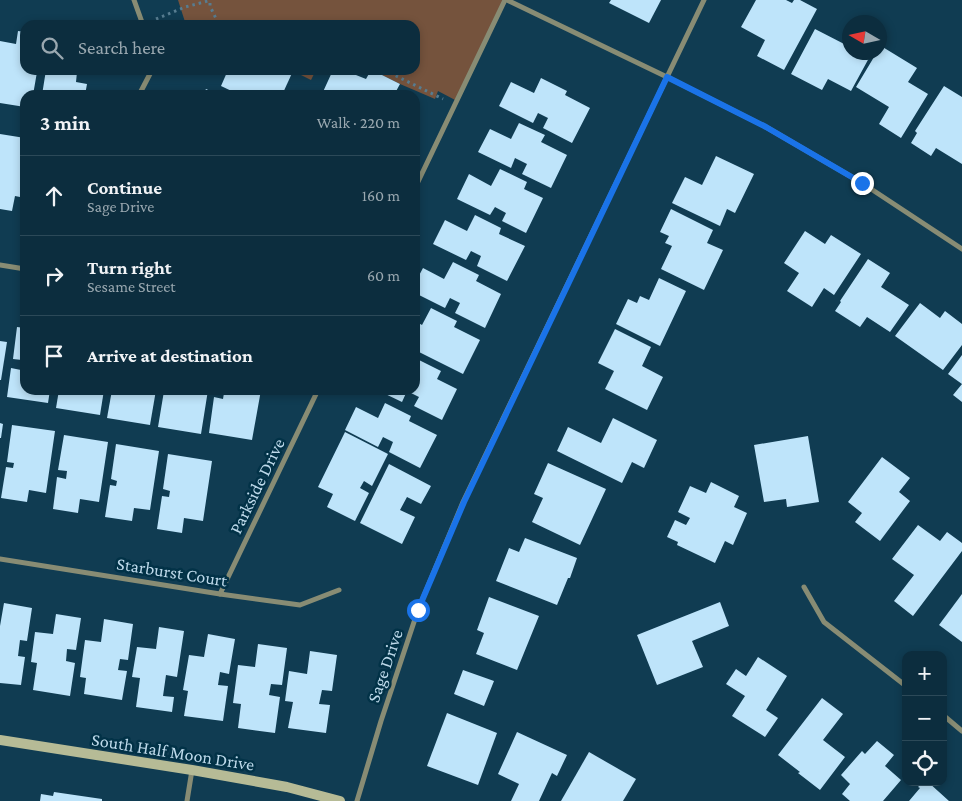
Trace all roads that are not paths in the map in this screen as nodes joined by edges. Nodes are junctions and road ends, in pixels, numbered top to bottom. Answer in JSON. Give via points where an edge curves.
{"nodes":[{"id":1,"x":134,"y":0,"type":"edge"},
{"id":2,"x":506,"y":0,"type":"edge"},
{"id":3,"x":704,"y":0,"type":"edge"},
{"id":4,"x":141,"y":20,"type":"edge"},
{"id":5,"x":149,"y":75,"type":"edge"},
{"id":6,"x":667,"y":77,"type":"junction"},
{"id":7,"x":142,"y":90,"type":"edge"},
{"id":8,"x":420,"y":178,"type":"edge"},
{"id":9,"x":962,"y":249,"type":"edge"},
{"id":10,"x":0,"y":265,"type":"edge"},
{"id":11,"x":20,"y":268,"type":"edge"},
{"id":12,"x":316,"y":395,"type":"edge"},
{"id":13,"x":0,"y":559,"type":"edge"},
{"id":14,"x":804,"y":587,"type":"dead end"},
{"id":15,"x":339,"y":590,"type":"dead end"},
{"id":16,"x":220,"y":594,"type":"junction"},
{"id":17,"x":902,"y":683,"type":"edge"},
{"id":18,"x":947,"y":719,"type":"edge"},
{"id":19,"x":962,"y":732,"type":"edge"},
{"id":20,"x":0,"y":740,"type":"edge"},
{"id":21,"x":192,"y":770,"type":"junction"},
{"id":22,"x":187,"y":801,"type":"edge"},
{"id":23,"x":340,"y":801,"type":"edge"},
{"id":24,"x":357,"y":801,"type":"edge"}],
"edges":[{"from":1,"to":4,"type":"street"},
{"from":2,"to":6,"type":"street"},
{"from":2,"to":8,"type":"street"},
{"from":3,"to":6,"type":"street","name":"Sage Drive"},
{"from":5,"to":7,"type":"street"},
{"from":6,"to":9,"type":"street","via":[[766,127]]},
{"from":6,"to":24,"type":"street","name":"Sage Drive","via":[[464,502],[418,610]]},
{"from":10,"to":11,"type":"street"},
{"from":12,"to":16,"type":"street","name":"Parkside Drive"},
{"from":13,"to":16,"type":"street","name":"Starburst Court"},
{"from":14,"to":17,"type":"street","via":[[824,622]]},
{"from":15,"to":16,"type":"street","name":"Starburst Court","via":[[300,605]]},
{"from":18,"to":19,"type":"street"},
{"from":20,"to":21,"type":"street","name":"South Half Moon Drive"},
{"from":21,"to":22,"type":"street"},
{"from":21,"to":23,"type":"street","name":"South Half Moon Drive","via":[[287,787]]}]}
